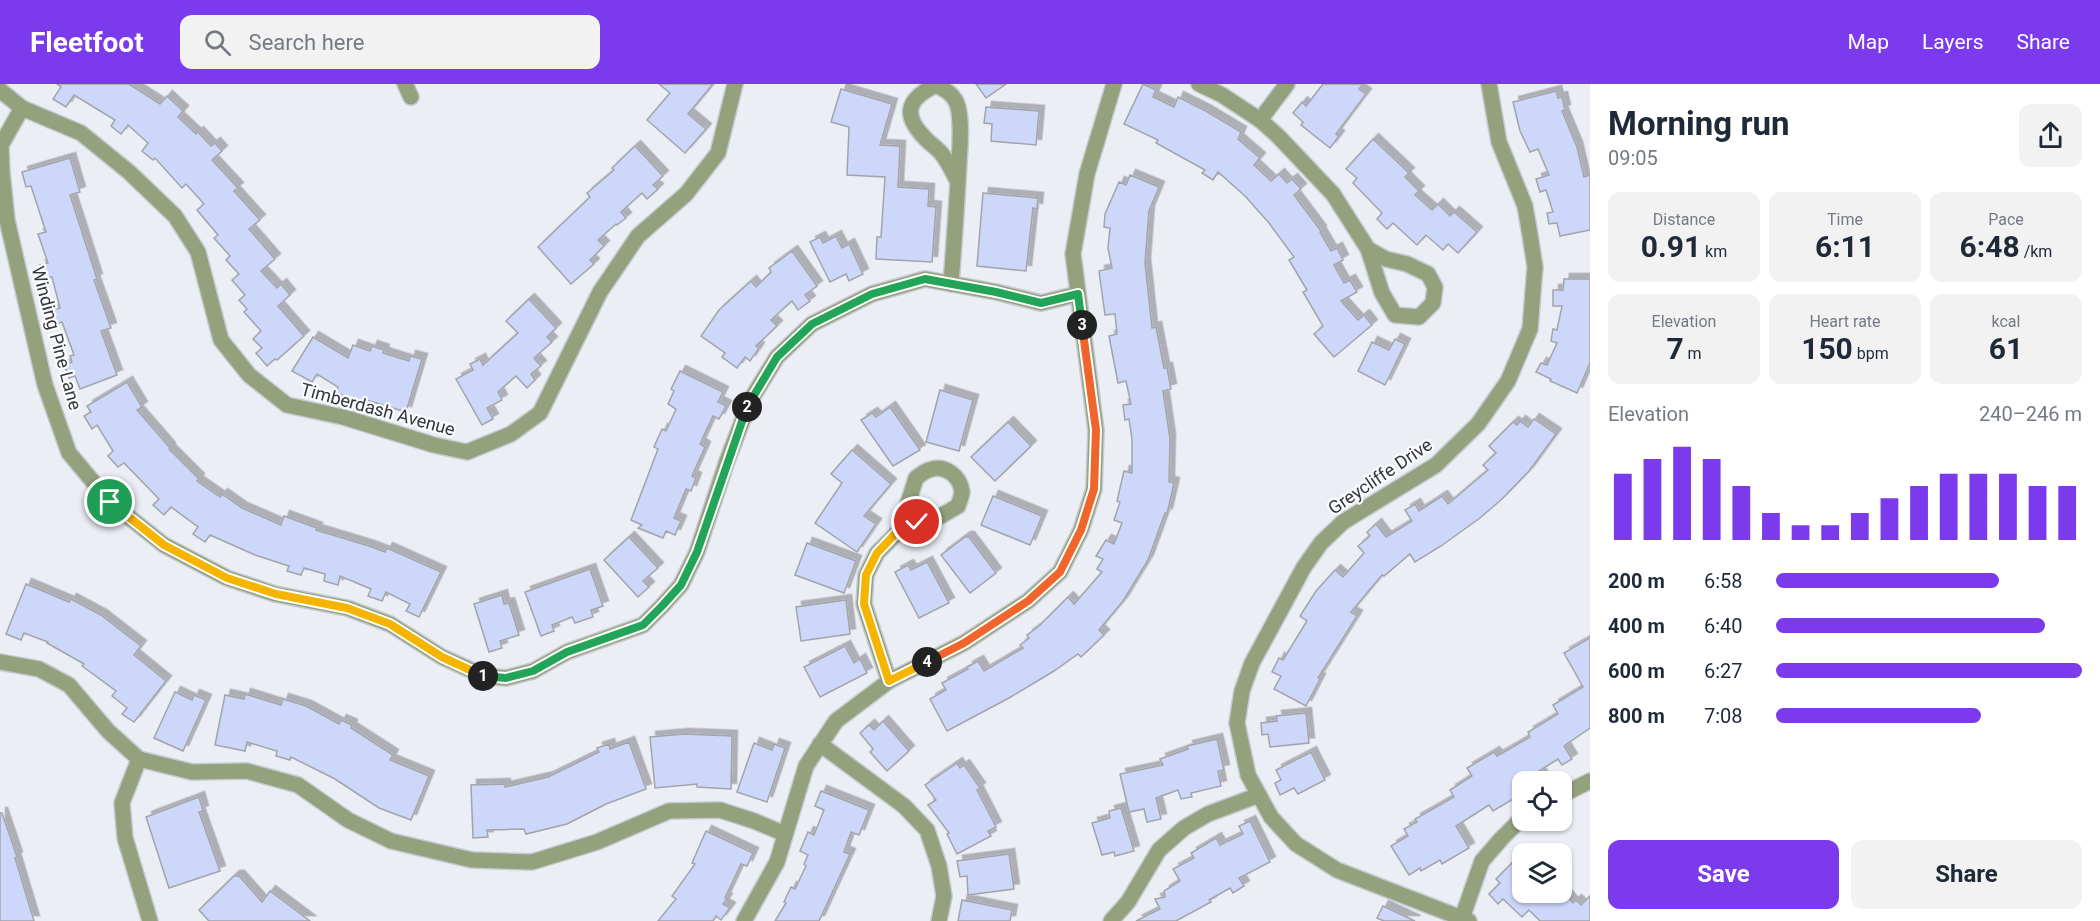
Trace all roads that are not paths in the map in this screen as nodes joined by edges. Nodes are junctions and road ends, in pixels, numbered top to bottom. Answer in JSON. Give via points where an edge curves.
{"nodes":[{"id":1,"x":735,"y":84,"type":"edge"},
{"id":2,"x":1114,"y":84,"type":"edge"},
{"id":3,"x":1199,"y":84,"type":"edge"},
{"id":4,"x":1287,"y":84,"type":"edge"},
{"id":5,"x":1489,"y":84,"type":"edge"},
{"id":6,"x":0,"y":90,"type":"edge"},
{"id":7,"x":22,"y":108,"type":"junction"},
{"id":8,"x":1260,"y":120,"type":"junction"},
{"id":9,"x":958,"y":182,"type":"junction"},
{"id":10,"x":1368,"y":249,"type":"junction"},
{"id":11,"x":951,"y":284,"type":"junction"},
{"id":12,"x":1078,"y":294,"type":"junction"},
{"id":13,"x":898,"y":531,"type":"junction"},
{"id":14,"x":0,"y":662,"type":"edge"},
{"id":15,"x":889,"y":681,"type":"junction"},
{"id":16,"x":820,"y":744,"type":"junction"},
{"id":17,"x":139,"y":759,"type":"junction"},
{"id":18,"x":1590,"y":771,"type":"edge"},
{"id":19,"x":1586,"y":783,"type":"edge"},
{"id":20,"x":1572,"y":790,"type":"edge"},
{"id":21,"x":1259,"y":795,"type":"junction"},
{"id":22,"x":1512,"y":828,"type":"edge"},
{"id":23,"x":785,"y":834,"type":"junction"},
{"id":24,"x":1464,"y":920,"type":"edge"},
{"id":25,"x":150,"y":921,"type":"edge"},
{"id":26,"x":744,"y":921,"type":"edge"},
{"id":27,"x":939,"y":921,"type":"edge"},
{"id":28,"x":1111,"y":921,"type":"edge"}],
"edges":[{"from":1,"to":7,"type":"street","name":"Timberdash Avenue","via":[[718,153],[686,194],[631,246],[600,292],[540,413],[511,434],[467,452],[287,405],[249,375],[221,340],[198,252],[175,216],[81,133]]},
{"from":2,"to":12,"type":"street","via":[[1087,174],[1073,254]]},
{"from":3,"to":8,"type":"street"},
{"from":4,"to":8,"type":"street"},
{"from":5,"to":21,"type":"street","name":"Greycliffe Drive","via":[[1499,142],[1525,206],[1530,235],[1535,267],[1530,329],[1508,381],[1478,424],[1436,465],[1343,522],[1304,567],[1251,663],[1242,692],[1237,723],[1248,775]]},
{"from":6,"to":7,"type":"street","name":"Timberdash Avenue"},
{"from":7,"to":11,"type":"street","name":"Winding Pine Lane","via":[[1,145],[7,219],[45,385],[69,453],[110,502],[164,545],[227,578],[276,594],[347,608],[390,624],[442,657],[484,676],[506,678],[533,671],[567,652],[643,625],[681,585],[697,552],[750,400],[777,357],[812,324],[872,294],[925,279]]},
{"from":8,"to":10,"type":"street","via":[[1333,194]]},
{"from":9,"to":9,"type":"street","via":[[958,106],[951,93],[936,85],[920,93],[910,107],[910,120],[942,154]]},
{"from":9,"to":11,"type":"street"},
{"from":10,"to":10,"type":"street","via":[[1382,293],[1395,315],[1419,317],[1433,303],[1435,286],[1428,274]]},
{"from":11,"to":12,"type":"street","name":"Winding Pine Lane","via":[[1041,303]]},
{"from":12,"to":15,"type":"street","via":[[1096,430],[1094,489],[1081,530],[1060,572],[1028,601],[964,643]]},
{"from":13,"to":13,"type":"street","via":[[958,506],[962,494],[953,473],[943,468],[916,478]]},
{"from":13,"to":15,"type":"street","via":[[877,553],[866,575],[864,594]]},
{"from":14,"to":17,"type":"street","via":[[39,669],[69,685],[108,731]]},
{"from":15,"to":16,"type":"street","via":[[836,721]]},
{"from":16,"to":23,"type":"street","via":[[806,766]]},
{"from":16,"to":27,"type":"street","via":[[904,806],[927,830],[944,896]]},
{"from":17,"to":23,"type":"street","via":[[192,772],[247,771],[298,785],[348,820],[391,841],[472,860],[532,862],[597,842],[669,811],[720,810]]},
{"from":17,"to":25,"type":"street","via":[[122,803],[125,838]]},
{"from":18,"to":19,"type":"street"},
{"from":19,"to":20,"type":"street"},
{"from":21,"to":24,"type":"street","name":"Greycliffe Drive","via":[[1271,817],[1296,844],[1337,870]]},
{"from":21,"to":28,"type":"street","via":[[1208,814],[1184,828],[1159,850],[1128,902]]},
{"from":22,"to":24,"type":"street","via":[[1482,861]]},
{"from":23,"to":26,"type":"street","via":[[777,862]]}]}
